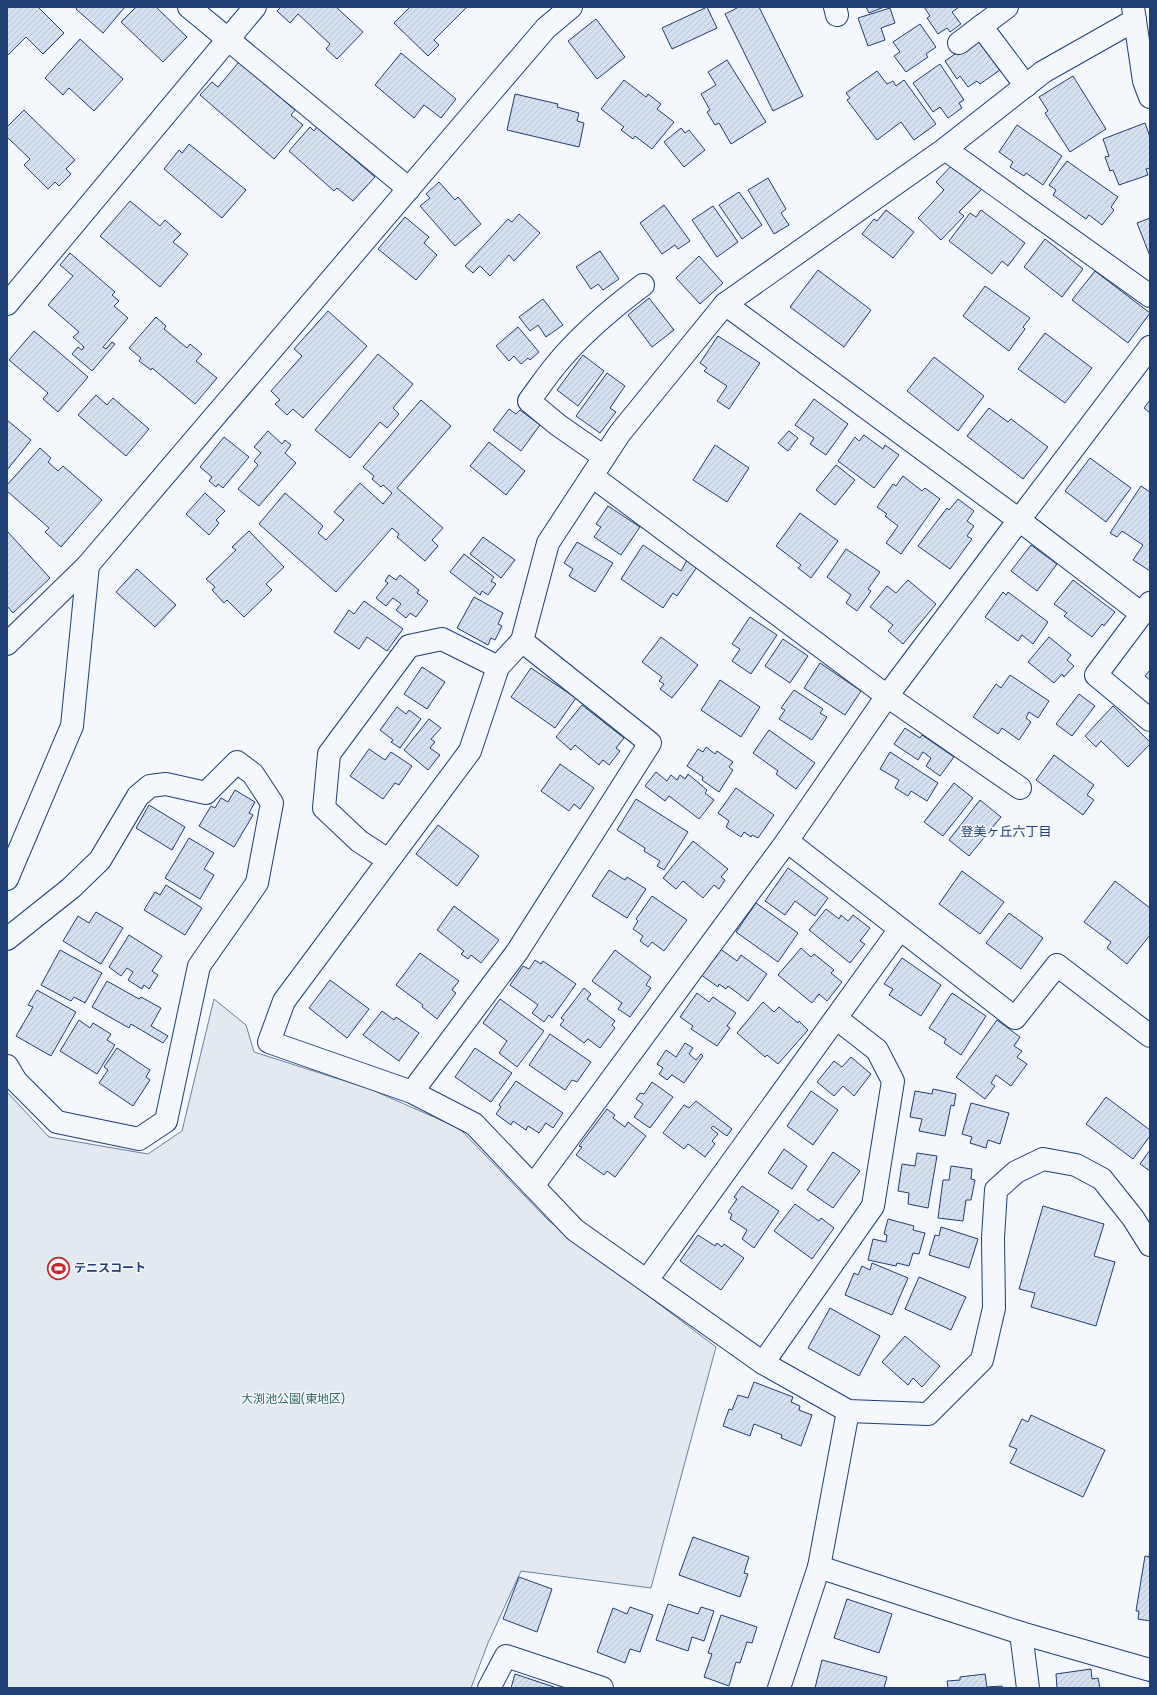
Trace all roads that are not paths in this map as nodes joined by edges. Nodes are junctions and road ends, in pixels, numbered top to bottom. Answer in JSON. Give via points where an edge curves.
{"nodes":[{"id":1,"x":189,"y":7,"type":"edge"},
{"id":2,"x":255,"y":7,"type":"edge"},
{"id":3,"x":571,"y":7,"type":"edge"},
{"id":4,"x":1007,"y":7,"type":"edge"},
{"id":5,"x":1134,"y":13,"type":"edge"},
{"id":6,"x":981,"y":26,"type":"junction"},
{"id":7,"x":229,"y":39,"type":"junction"},
{"id":8,"x":959,"y":43,"type":"dead end"},
{"id":9,"x":1026,"y":86,"type":"junction"},
{"id":10,"x":1150,"y":98,"type":"edge"},
{"id":11,"x":945,"y":149,"type":"junction"},
{"id":12,"x":409,"y":190,"type":"junction"},
{"id":13,"x":643,"y":285,"type":"dead end"},
{"id":14,"x":1150,"y":296,"type":"edge"},
{"id":15,"x":7,"y":304,"type":"edge"},
{"id":16,"x":725,"y":304,"type":"junction"},
{"id":17,"x":1150,"y":347,"type":"edge"},
{"id":18,"x":604,"y":457,"type":"junction"},
{"id":19,"x":592,"y":476,"type":"junction"},
{"id":20,"x":1019,"y":520,"type":"junction"},
{"id":21,"x":88,"y":565,"type":"junction"},
{"id":22,"x":1146,"y":609,"type":"edge"},
{"id":23,"x":522,"y":641,"type":"junction"},
{"id":24,"x":7,"y":644,"type":"edge"},
{"id":25,"x":498,"y":667,"type":"junction"},
{"id":26,"x":887,"y":696,"type":"junction"},
{"id":27,"x":1150,"y":720,"type":"edge"},
{"id":28,"x":1020,"y":788,"type":"dead end"},
{"id":29,"x":787,"y":841,"type":"junction"},
{"id":30,"x":388,"y":860,"type":"junction"},
{"id":31,"x":7,"y":879,"type":"edge"},
{"id":32,"x":900,"y":929,"type":"junction"},
{"id":33,"x":7,"y":940,"type":"edge"},
{"id":34,"x":836,"y":1018,"type":"junction"},
{"id":35,"x":1150,"y":1036,"type":"edge"},
{"id":36,"x":7,"y":1066,"type":"edge"},
{"id":37,"x":412,"y":1092,"type":"junction"},
{"id":38,"x":533,"y":1186,"type":"junction"},
{"id":39,"x":1150,"y":1245,"type":"edge"},
{"id":40,"x":647,"y":1280,"type":"junction"},
{"id":41,"x":763,"y":1363,"type":"junction"},
{"id":42,"x":848,"y":1411,"type":"junction"},
{"id":43,"x":819,"y":1567,"type":"junction"},
{"id":44,"x":1021,"y":1633,"type":"junction"},
{"id":45,"x":1150,"y":1670,"type":"edge"},
{"id":46,"x":489,"y":1688,"type":"edge"},
{"id":47,"x":602,"y":1688,"type":"edge"},
{"id":48,"x":779,"y":1688,"type":"edge"},
{"id":49,"x":1028,"y":1688,"type":"edge"}],
"edges":[{"from":1,"to":7,"type":"street"},
{"from":2,"to":7,"type":"street"},
{"from":3,"to":12,"type":"street","via":[[546,28]]},
{"from":4,"to":6,"type":"street"},
{"from":5,"to":9,"type":"street","via":[[1043,72]]},
{"from":5,"to":10,"type":"street","via":[[1144,81]]},
{"from":6,"to":8,"type":"street"},
{"from":6,"to":9,"type":"street"},
{"from":7,"to":12,"type":"street"},
{"from":7,"to":15,"type":"street"},
{"from":9,"to":11,"type":"street"},
{"from":11,"to":14,"type":"street"},
{"from":11,"to":16,"type":"street"},
{"from":12,"to":21,"type":"street"},
{"from":13,"to":18,"type":"street","via":[[588,330],[555,365],[529,401]]},
{"from":16,"to":18,"type":"street","via":[[620,433]]},
{"from":16,"to":20,"type":"street"},
{"from":17,"to":20,"type":"street"},
{"from":18,"to":19,"type":"street"},
{"from":19,"to":23,"type":"street","via":[[548,543]]},
{"from":19,"to":26,"type":"street"},
{"from":20,"to":22,"type":"street"},
{"from":20,"to":26,"type":"street"},
{"from":21,"to":24,"type":"street"},
{"from":21,"to":31,"type":"street","via":[[72,726]]},
{"from":22,"to":27,"type":"street","via":[[1096,675]]},
{"from":23,"to":25,"type":"street"},
{"from":23,"to":37,"type":"street","via":[[650,742],[517,952]]},
{"from":25,"to":30,"type":"street","via":[[470,751]]},
{"from":25,"to":30,"type":"street","via":[[442,639],[409,646],[329,754],[324,808],[359,841]]},
{"from":26,"to":28,"type":"street"},
{"from":26,"to":29,"type":"street"},
{"from":29,"to":32,"type":"street"},
{"from":29,"to":38,"type":"street"},
{"from":30,"to":37,"type":"street","via":[[284,1001],[269,1042]]},
{"from":32,"to":34,"type":"street"},
{"from":32,"to":35,"type":"street","via":[[1015,1018],[1057,965]]},
{"from":33,"to":36,"type":"street","via":[[71,888],[100,860],[138,796],[150,786],[166,784],[206,793],[237,762],[253,774],[272,803],[257,883],[199,966],[166,1121],[139,1139],[57,1122],[16,1081]]},
{"from":34,"to":40,"type":"street"},
{"from":34,"to":41,"type":"street","via":[[877,1050],[893,1081],[873,1206]]},
{"from":37,"to":38,"type":"street","via":[[474,1124]]},
{"from":38,"to":40,"type":"street","via":[[575,1230]]},
{"from":39,"to":42,"type":"street","via":[[1133,1218],[1102,1179],[1076,1165],[1043,1159],[1016,1172],[996,1190],[993,1238],[994,1308],[982,1360],[928,1414]]},
{"from":40,"to":41,"type":"street"},
{"from":41,"to":42,"type":"street"},
{"from":42,"to":43,"type":"street"},
{"from":43,"to":44,"type":"street"},
{"from":43,"to":48,"type":"street"},
{"from":44,"to":45,"type":"street"},
{"from":44,"to":49,"type":"street"},
{"from":46,"to":47,"type":"street","via":[[506,1656]]}]}
